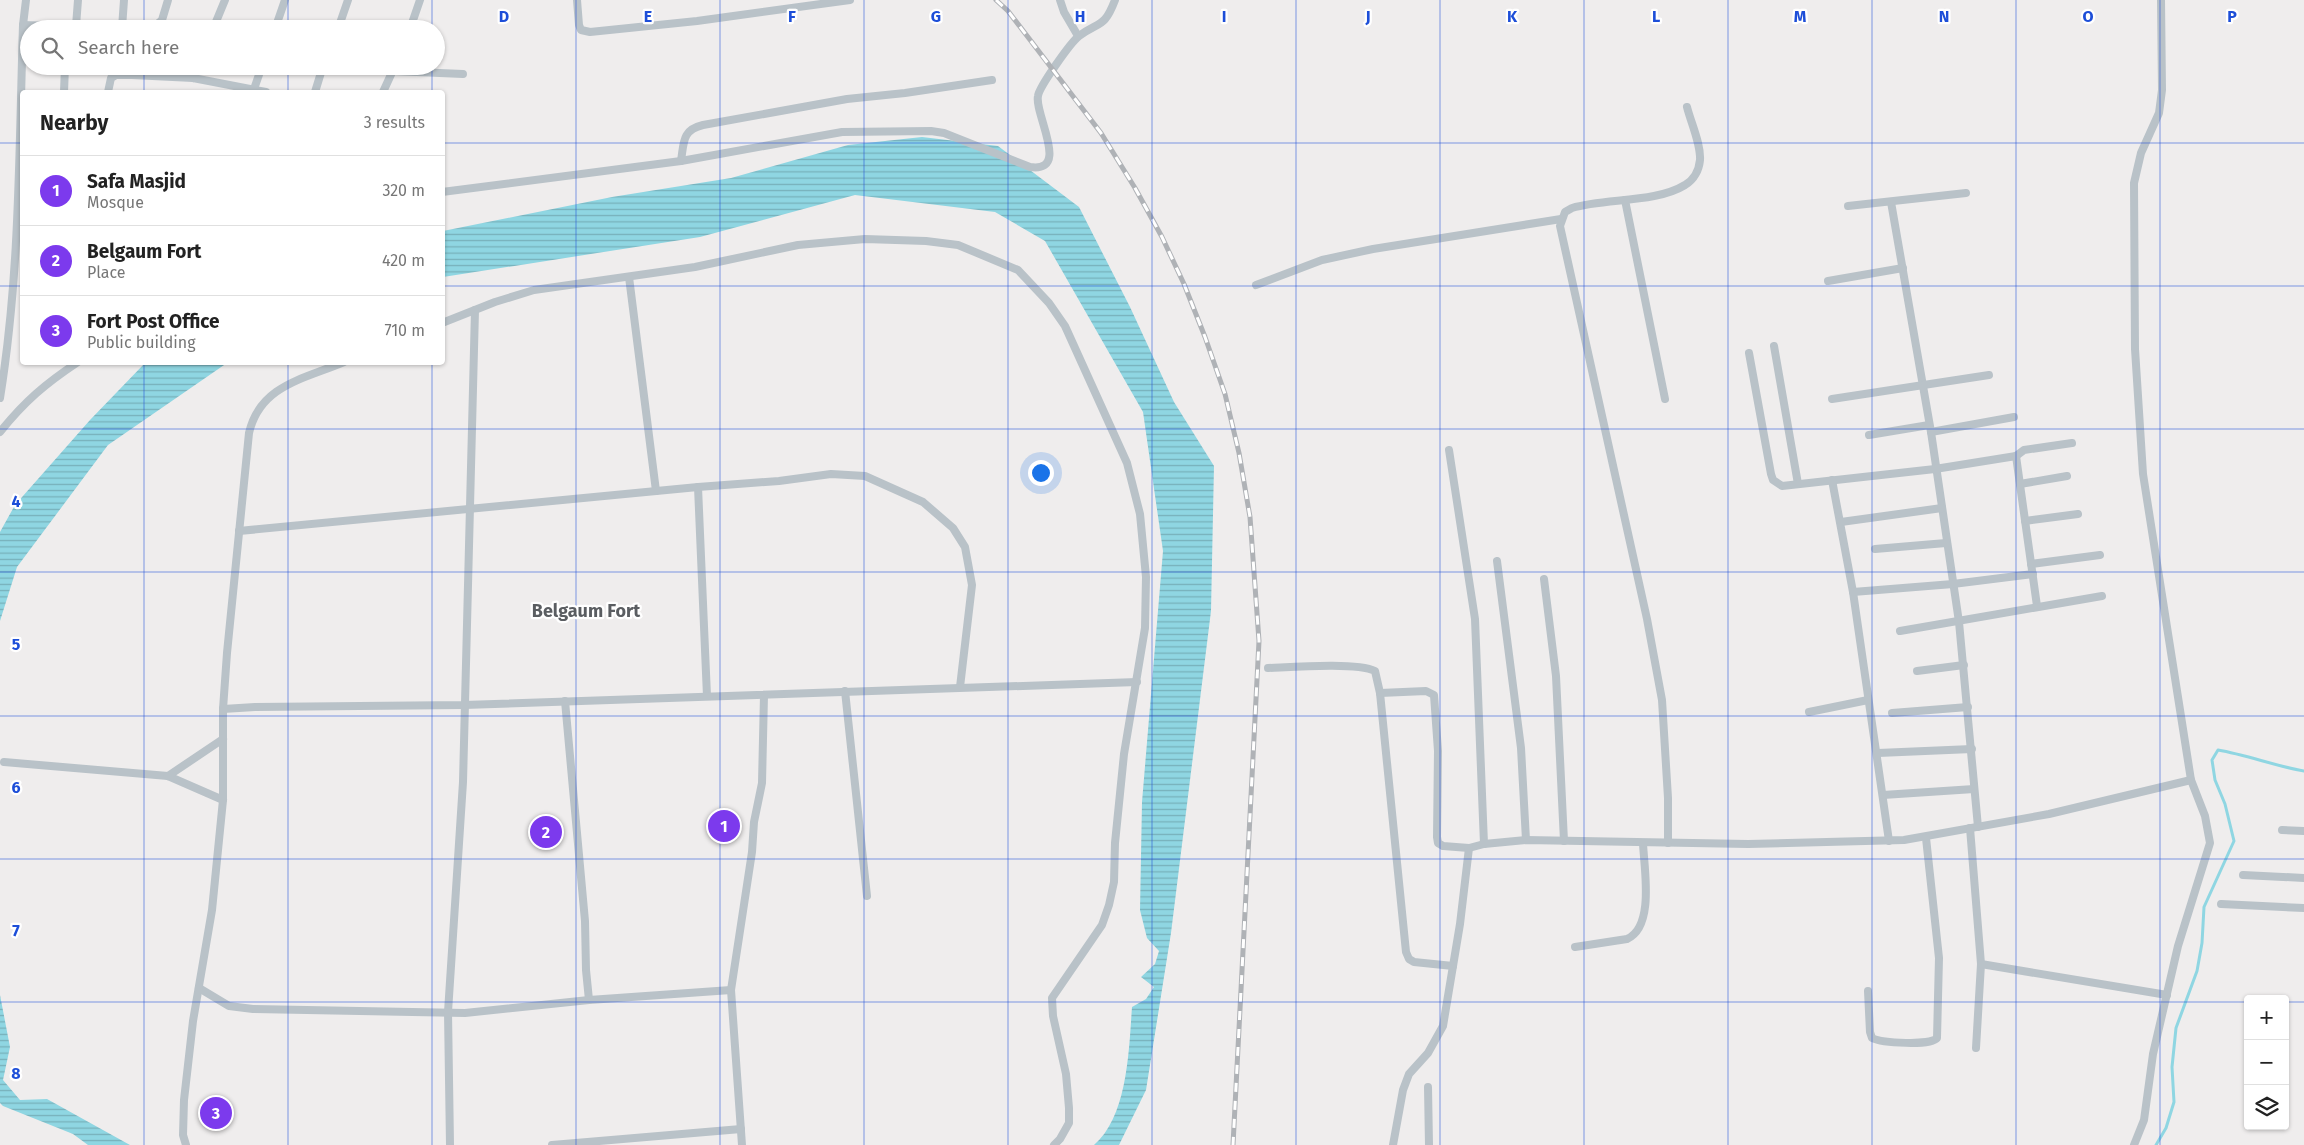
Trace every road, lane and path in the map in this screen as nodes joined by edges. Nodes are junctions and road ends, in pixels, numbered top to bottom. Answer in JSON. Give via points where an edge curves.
{"nodes":[{"id":1,"x":26,"y":0,"type":"edge"},
{"id":2,"x":78,"y":0,"type":"edge"},
{"id":3,"x":124,"y":0,"type":"edge"},
{"id":4,"x":168,"y":0,"type":"edge"},
{"id":5,"x":225,"y":0,"type":"edge"},
{"id":6,"x":285,"y":0,"type":"edge"},
{"id":7,"x":348,"y":0,"type":"edge"},
{"id":8,"x":420,"y":0,"type":"edge"},
{"id":9,"x":577,"y":0,"type":"edge"},
{"id":10,"x":850,"y":0,"type":"edge"},
{"id":11,"x":1060,"y":0,"type":"edge"},
{"id":12,"x":1116,"y":0,"type":"edge"},
{"id":13,"x":2161,"y":0,"type":"edge"},
{"id":14,"x":24,"y":20,"type":"edge"},
{"id":15,"x":76,"y":20,"type":"edge"},
{"id":16,"x":123,"y":20,"type":"edge"},
{"id":17,"x":162,"y":20,"type":"edge"},
{"id":18,"x":217,"y":20,"type":"edge"},
{"id":19,"x":278,"y":20,"type":"edge"},
{"id":20,"x":341,"y":20,"type":"edge"},
{"id":21,"x":413,"y":20,"type":"edge"},
{"id":22,"x":1078,"y":36,"type":"junction"},
{"id":23,"x":445,"y":73,"type":"edge"},
{"id":24,"x":463,"y":74,"type":"dead end"},
{"id":25,"x":22,"y":75,"type":"edge"},
{"id":26,"x":65,"y":75,"type":"edge"},
{"id":27,"x":116,"y":75,"type":"edge"},
{"id":28,"x":116,"y":75,"type":"edge"},
{"id":29,"x":194,"y":75,"type":"edge"},
{"id":30,"x":259,"y":75,"type":"edge"},
{"id":31,"x":320,"y":75,"type":"edge"},
{"id":32,"x":391,"y":75,"type":"edge"},
{"id":33,"x":193,"y":78,"type":"junction"},
{"id":34,"x":992,"y":80,"type":"dead end"},
{"id":35,"x":22,"y":90,"type":"edge"},
{"id":36,"x":64,"y":90,"type":"edge"},
{"id":37,"x":108,"y":90,"type":"edge"},
{"id":38,"x":244,"y":90,"type":"edge"},
{"id":39,"x":254,"y":90,"type":"edge"},
{"id":40,"x":316,"y":90,"type":"edge"},
{"id":41,"x":384,"y":90,"type":"edge"},
{"id":42,"x":1687,"y":107,"type":"dead end"},
{"id":43,"x":681,"y":161,"type":"junction"},
{"id":44,"x":20,"y":192,"type":"edge"},
{"id":45,"x":445,"y":192,"type":"edge"},
{"id":46,"x":1966,"y":193,"type":"dead end"},
{"id":47,"x":1625,"y":200,"type":"junction"},
{"id":48,"x":1892,"y":202,"type":"junction"},
{"id":49,"x":1848,"y":206,"type":"dead end"},
{"id":50,"x":1561,"y":219,"type":"junction"},
{"id":51,"x":19,"y":248,"type":"edge"},
{"id":52,"x":1903,"y":268,"type":"junction"},
{"id":53,"x":629,"y":277,"type":"junction"},
{"id":54,"x":1828,"y":281,"type":"dead end"},
{"id":55,"x":1256,"y":285,"type":"dead end"},
{"id":56,"x":475,"y":310,"type":"junction"},
{"id":57,"x":445,"y":322,"type":"edge"},
{"id":58,"x":1774,"y":346,"type":"dead end"},
{"id":59,"x":1749,"y":353,"type":"dead end"},
{"id":60,"x":74,"y":365,"type":"edge"},
{"id":61,"x":336,"y":365,"type":"edge"},
{"id":62,"x":1989,"y":376,"type":"dead end"},
{"id":63,"x":1923,"y":387,"type":"junction"},
{"id":64,"x":0,"y":398,"type":"edge"},
{"id":65,"x":1665,"y":399,"type":"dead end"},
{"id":66,"x":1832,"y":399,"type":"dead end"},
{"id":67,"x":2014,"y":417,"type":"dead end"},
{"id":68,"x":1930,"y":428,"type":"junction"},
{"id":69,"x":0,"y":432,"type":"edge"},
{"id":70,"x":1868,"y":435,"type":"dead end"},
{"id":71,"x":2072,"y":443,"type":"dead end"},
{"id":72,"x":1449,"y":450,"type":"dead end"},
{"id":73,"x":2016,"y":456,"type":"junction"},
{"id":74,"x":1935,"y":469,"type":"junction"},
{"id":75,"x":2067,"y":476,"type":"dead end"},
{"id":76,"x":1832,"y":480,"type":"junction"},
{"id":77,"x":1798,"y":484,"type":"junction"},
{"id":78,"x":2020,"y":484,"type":"junction"},
{"id":79,"x":698,"y":487,"type":"junction"},
{"id":80,"x":656,"y":491,"type":"junction"},
{"id":81,"x":1942,"y":508,"type":"junction"},
{"id":82,"x":469,"y":509,"type":"junction"},
{"id":83,"x":2078,"y":514,"type":"dead end"},
{"id":84,"x":2025,"y":521,"type":"junction"},
{"id":85,"x":1841,"y":522,"type":"junction"},
{"id":86,"x":239,"y":531,"type":"junction"},
{"id":87,"x":1946,"y":544,"type":"junction"},
{"id":88,"x":1875,"y":549,"type":"dead end"},
{"id":89,"x":2100,"y":554,"type":"dead end"},
{"id":90,"x":1497,"y":561,"type":"dead end"},
{"id":91,"x":2031,"y":564,"type":"junction"},
{"id":92,"x":2032,"y":574,"type":"junction"},
{"id":93,"x":1544,"y":579,"type":"dead end"},
{"id":94,"x":1953,"y":584,"type":"junction"},
{"id":95,"x":1853,"y":592,"type":"junction"},
{"id":96,"x":2102,"y":596,"type":"dead end"},
{"id":97,"x":2037,"y":606,"type":"junction"},
{"id":98,"x":1959,"y":622,"type":"junction"},
{"id":99,"x":1900,"y":631,"type":"dead end"},
{"id":100,"x":1964,"y":665,"type":"junction"},
{"id":101,"x":1268,"y":668,"type":"dead end"},
{"id":102,"x":1916,"y":671,"type":"dead end"},
{"id":103,"x":1137,"y":682,"type":"junction"},
{"id":104,"x":960,"y":687,"type":"junction"},
{"id":105,"x":845,"y":691,"type":"junction"},
{"id":106,"x":1380,"y":693,"type":"junction"},
{"id":107,"x":764,"y":695,"type":"junction"},
{"id":108,"x":707,"y":696,"type":"junction"},
{"id":109,"x":1868,"y":700,"type":"junction"},
{"id":110,"x":565,"y":701,"type":"junction"},
{"id":111,"x":464,"y":705,"type":"junction"},
{"id":112,"x":1968,"y":707,"type":"junction"},
{"id":113,"x":223,"y":709,"type":"junction"},
{"id":114,"x":1809,"y":712,"type":"dead end"},
{"id":115,"x":1892,"y":713,"type":"dead end"},
{"id":116,"x":223,"y":739,"type":"junction"},
{"id":117,"x":1972,"y":749,"type":"junction"},
{"id":118,"x":1878,"y":753,"type":"junction"},
{"id":119,"x":4,"y":762,"type":"dead end"},
{"id":120,"x":168,"y":776,"type":"junction"},
{"id":121,"x":2191,"y":780,"type":"junction"},
{"id":122,"x":1974,"y":789,"type":"junction"},
{"id":123,"x":1883,"y":795,"type":"junction"},
{"id":124,"x":223,"y":800,"type":"junction"},
{"id":125,"x":1974,"y":828,"type":"junction"},
{"id":126,"x":2282,"y":830,"type":"dead end"},
{"id":127,"x":2304,"y":832,"type":"edge"},
{"id":128,"x":1926,"y":838,"type":"junction"},
{"id":129,"x":1526,"y":840,"type":"junction"},
{"id":130,"x":1564,"y":841,"type":"junction"},
{"id":131,"x":1889,"y":841,"type":"junction"},
{"id":132,"x":1643,"y":843,"type":"junction"},
{"id":133,"x":1668,"y":843,"type":"junction"},
{"id":134,"x":1484,"y":844,"type":"junction"},
{"id":135,"x":1469,"y":848,"type":"junction"},
{"id":136,"x":2243,"y":875,"type":"dead end"},
{"id":137,"x":2304,"y":878,"type":"edge"},
{"id":138,"x":867,"y":896,"type":"dead end"},
{"id":139,"x":2221,"y":904,"type":"dead end"},
{"id":140,"x":2304,"y":908,"type":"edge"},
{"id":141,"x":1575,"y":947,"type":"dead end"},
{"id":142,"x":1981,"y":964,"type":"junction"},
{"id":143,"x":1453,"y":966,"type":"junction"},
{"id":144,"x":198,"y":988,"type":"junction"},
{"id":145,"x":731,"y":990,"type":"junction"},
{"id":146,"x":1868,"y":991,"type":"dead end"},
{"id":147,"x":2167,"y":995,"type":"junction"},
{"id":148,"x":589,"y":1000,"type":"junction"},
{"id":149,"x":448,"y":1012,"type":"junction"},
{"id":150,"x":1976,"y":1048,"type":"dead end"},
{"id":151,"x":1428,"y":1087,"type":"dead end"},
{"id":152,"x":741,"y":1129,"type":"junction"},
{"id":153,"x":186,"y":1145,"type":"edge"},
{"id":154,"x":450,"y":1145,"type":"edge"},
{"id":155,"x":552,"y":1145,"type":"edge"},
{"id":156,"x":742,"y":1145,"type":"edge"},
{"id":157,"x":1054,"y":1145,"type":"edge"},
{"id":158,"x":1393,"y":1145,"type":"edge"},
{"id":159,"x":1429,"y":1145,"type":"edge"},
{"id":160,"x":2134,"y":1145,"type":"edge"}],
"edges":[{"from":1,"to":14,"type":"street"},
{"from":2,"to":15,"type":"street"},
{"from":3,"to":16,"type":"street"},
{"from":4,"to":17,"type":"street"},
{"from":5,"to":18,"type":"street"},
{"from":6,"to":19,"type":"street"},
{"from":7,"to":20,"type":"street"},
{"from":8,"to":21,"type":"street"},
{"from":9,"to":10,"type":"street","via":[[578,25],[581,30],[590,32]]},
{"from":11,"to":22,"type":"street"},
{"from":12,"to":22,"type":"street","via":[[1106,19]]},
{"from":13,"to":121,"type":"street","via":[[2162,90],[2159,113],[2141,153],[2134,183],[2134,349],[2143,474]]},
{"from":22,"to":43,"type":"street","via":[[1038,94],[1038,111],[1050,143],[1048,162],[1042,166],[1030,167],[944,133],[909,130],[842,132]]},
{"from":23,"to":24,"type":"street"},
{"from":25,"to":35,"type":"street"},
{"from":26,"to":36,"type":"street"},
{"from":27,"to":37,"type":"street","via":[[111,78]]},
{"from":28,"to":33,"type":"street"},
{"from":29,"to":33,"type":"street"},
{"from":30,"to":39,"type":"street"},
{"from":31,"to":40,"type":"street"},
{"from":32,"to":41,"type":"street"},
{"from":33,"to":38,"type":"street"},
{"from":34,"to":43,"type":"street","via":[[847,99],[703,125],[689,131]]},
{"from":42,"to":47,"type":"street","via":[[1700,155],[1697,173],[1684,186]]},
{"from":43,"to":45,"type":"street"},
{"from":44,"to":51,"type":"street"},
{"from":46,"to":48,"type":"street"},
{"from":47,"to":50,"type":"street","via":[[1576,206]]},
{"from":47,"to":65,"type":"street"},
{"from":48,"to":49,"type":"street"},
{"from":48,"to":52,"type":"street"},
{"from":50,"to":55,"type":"street","via":[[1322,260]]},
{"from":50,"to":133,"type":"street","via":[[1561,236],[1662,700]]},
{"from":51,"to":64,"type":"street"},
{"from":52,"to":54,"type":"street"},
{"from":52,"to":63,"type":"street"},
{"from":53,"to":56,"type":"street","via":[[534,290]]},
{"from":53,"to":80,"type":"street"},
{"from":53,"to":103,"type":"street","via":[[798,245],[865,239],[958,245],[1018,270],[1049,303],[1064,326],[1127,463],[1140,514],[1146,576],[1145,628]]},
{"from":56,"to":57,"type":"street"},
{"from":56,"to":82,"type":"street"},
{"from":58,"to":77,"type":"street"},
{"from":59,"to":77,"type":"street","via":[[1773,480],[1782,486]]},
{"from":60,"to":69,"type":"street","via":[[44,385]]},
{"from":61,"to":86,"type":"street","via":[[285,385],[259,406],[249,433]]},
{"from":62,"to":63,"type":"street"},
{"from":63,"to":66,"type":"street"},
{"from":63,"to":68,"type":"street"},
{"from":67,"to":68,"type":"street"},
{"from":68,"to":70,"type":"street"},
{"from":68,"to":74,"type":"street"},
{"from":71,"to":73,"type":"street","via":[[2024,450]]},
{"from":72,"to":134,"type":"street","via":[[1475,619]]},
{"from":73,"to":74,"type":"street"},
{"from":73,"to":78,"type":"street"},
{"from":74,"to":76,"type":"street"},
{"from":74,"to":81,"type":"street"},
{"from":75,"to":78,"type":"street"},
{"from":76,"to":77,"type":"street"},
{"from":76,"to":85,"type":"street"},
{"from":78,"to":84,"type":"street"},
{"from":79,"to":80,"type":"street"},
{"from":79,"to":104,"type":"street","via":[[849,474],[865,476],[923,502],[953,528],[970,569],[969,627]]},
{"from":79,"to":108,"type":"street"},
{"from":80,"to":82,"type":"street"},
{"from":81,"to":85,"type":"street"},
{"from":81,"to":87,"type":"street"},
{"from":82,"to":86,"type":"street"},
{"from":82,"to":111,"type":"street"},
{"from":83,"to":84,"type":"street"},
{"from":84,"to":91,"type":"street"},
{"from":85,"to":95,"type":"street"},
{"from":86,"to":113,"type":"street"},
{"from":87,"to":88,"type":"street"},
{"from":87,"to":94,"type":"street"},
{"from":89,"to":91,"type":"street"},
{"from":90,"to":129,"type":"street","via":[[1521,748]]},
{"from":91,"to":92,"type":"street"},
{"from":92,"to":94,"type":"street"},
{"from":92,"to":97,"type":"street"},
{"from":93,"to":130,"type":"street","via":[[1556,676]]},
{"from":94,"to":95,"type":"street"},
{"from":94,"to":98,"type":"street"},
{"from":95,"to":109,"type":"street"},
{"from":96,"to":97,"type":"street"},
{"from":97,"to":98,"type":"street"},
{"from":98,"to":99,"type":"street"},
{"from":98,"to":100,"type":"street"},
{"from":100,"to":102,"type":"street"},
{"from":100,"to":112,"type":"street"},
{"from":101,"to":106,"type":"street","via":[[1328,666],[1369,669],[1378,675]]},
{"from":103,"to":104,"type":"street"},
{"from":103,"to":157,"type":"street","via":[[1124,754],[1114,882],[1109,905],[1102,925],[1052,998],[1069,1108],[1069,1122]]},
{"from":104,"to":105,"type":"street"},
{"from":105,"to":107,"type":"street"},
{"from":105,"to":138,"type":"street"},
{"from":106,"to":135,"type":"street","via":[[1426,691],[1434,695],[1438,843]]},
{"from":106,"to":143,"type":"street","via":[[1406,952],[1414,962]]},
{"from":107,"to":108,"type":"street"},
{"from":107,"to":145,"type":"street","via":[[762,783]]},
{"from":108,"to":110,"type":"street"},
{"from":109,"to":114,"type":"street"},
{"from":109,"to":118,"type":"street"},
{"from":110,"to":111,"type":"street"},
{"from":110,"to":148,"type":"street"},
{"from":111,"to":113,"type":"street"},
{"from":111,"to":149,"type":"street","via":[[463,782]]},
{"from":112,"to":115,"type":"street"},
{"from":112,"to":117,"type":"street"},
{"from":113,"to":116,"type":"street"},
{"from":116,"to":120,"type":"street"},
{"from":116,"to":124,"type":"street"},
{"from":117,"to":118,"type":"street"},
{"from":117,"to":122,"type":"street"},
{"from":118,"to":123,"type":"street"},
{"from":119,"to":120,"type":"street"},
{"from":120,"to":124,"type":"street"},
{"from":121,"to":125,"type":"street","via":[[2049,814]]},
{"from":121,"to":147,"type":"street","via":[[2206,816],[2210,843],[2178,946]]},
{"from":122,"to":123,"type":"street"},
{"from":122,"to":125,"type":"street"},
{"from":123,"to":131,"type":"street"},
{"from":124,"to":144,"type":"street","via":[[212,910]]},
{"from":125,"to":128,"type":"street"},
{"from":125,"to":142,"type":"street"},
{"from":126,"to":127,"type":"street"},
{"from":128,"to":131,"type":"street"},
{"from":128,"to":146,"type":"street","via":[[1938,958],[1937,1038],[1931,1042],[1884,1042],[1872,1038]]},
{"from":129,"to":130,"type":"street"},
{"from":129,"to":134,"type":"street"},
{"from":130,"to":132,"type":"street"},
{"from":131,"to":133,"type":"street"},
{"from":132,"to":133,"type":"street"},
{"from":132,"to":141,"type":"street","via":[[1646,901],[1640,927],[1627,939]]},
{"from":134,"to":135,"type":"street"},
{"from":135,"to":143,"type":"street"},
{"from":136,"to":137,"type":"street"},
{"from":139,"to":140,"type":"street"},
{"from":142,"to":147,"type":"street"},
{"from":142,"to":150,"type":"street"},
{"from":143,"to":158,"type":"street","via":[[1443,1026],[1428,1053],[1409,1074]]},
{"from":144,"to":149,"type":"street","via":[[229,1006],[253,1009]]},
{"from":144,"to":153,"type":"street","via":[[184,1100],[183,1134]]},
{"from":145,"to":148,"type":"street"},
{"from":145,"to":152,"type":"street"},
{"from":147,"to":160,"type":"street","via":[[2153,1054],[2146,1112]]},
{"from":148,"to":149,"type":"street"},
{"from":149,"to":154,"type":"street"},
{"from":151,"to":159,"type":"street"},
{"from":152,"to":155,"type":"street"},
{"from":152,"to":156,"type":"street"}]}
